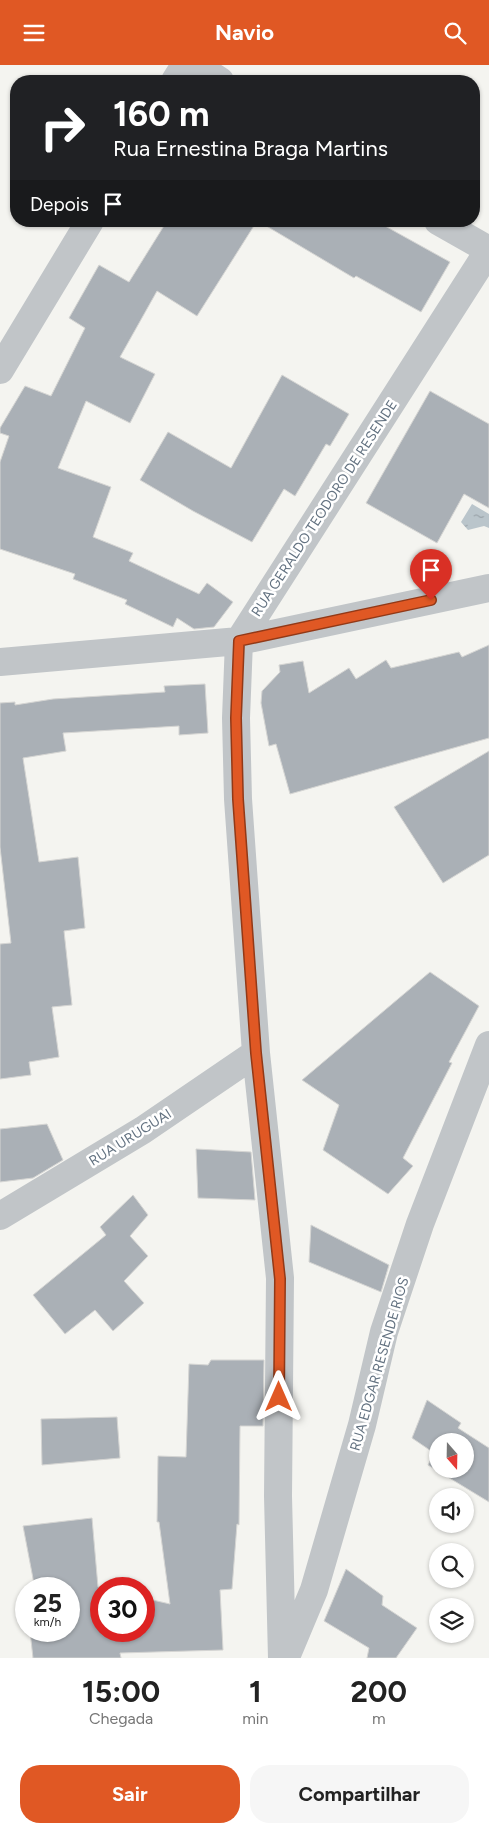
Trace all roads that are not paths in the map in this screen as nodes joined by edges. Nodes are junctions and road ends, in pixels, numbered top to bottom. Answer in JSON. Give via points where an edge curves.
{"nodes":[{"id":1,"x":196,"y":65,"type":"edge"},
{"id":2,"x":211,"y":75,"type":"edge"},
{"id":3,"x":86,"y":227,"type":"edge"},
{"id":4,"x":449,"y":227,"type":"edge"},
{"id":5,"x":489,"y":250,"type":"edge"},
{"id":6,"x":0,"y":370,"type":"edge"},
{"id":7,"x":489,"y":588,"type":"edge"},
{"id":8,"x":239,"y":641,"type":"junction"},
{"id":9,"x":0,"y":662,"type":"edge"},
{"id":10,"x":489,"y":1045,"type":"edge"},
{"id":11,"x":256,"y":1053,"type":"junction"},
{"id":12,"x":0,"y":1216,"type":"edge"},
{"id":13,"x":283,"y":1658,"type":"edge"}],
"edges":[{"from":1,"to":2,"type":"street"},
{"from":3,"to":6,"type":"street"},
{"from":4,"to":5,"type":"street"},
{"from":5,"to":8,"type":"street","name":"RUA GERALDO TEODORO DE RESENDE"},
{"from":7,"to":8,"type":"street"},
{"from":8,"to":9,"type":"street"},
{"from":8,"to":11,"type":"street","via":[[236,718],[238,799]]},
{"from":10,"to":13,"type":"street","name":"RUA EDGAR RESENDE RIOS","via":[[417,1233],[384,1332],[362,1425],[314,1590]]},
{"from":11,"to":12,"type":"street","name":"RUA URUGUAI","via":[[143,1130]]},
{"from":11,"to":13,"type":"street","via":[[280,1279],[278,1496]]}]}
